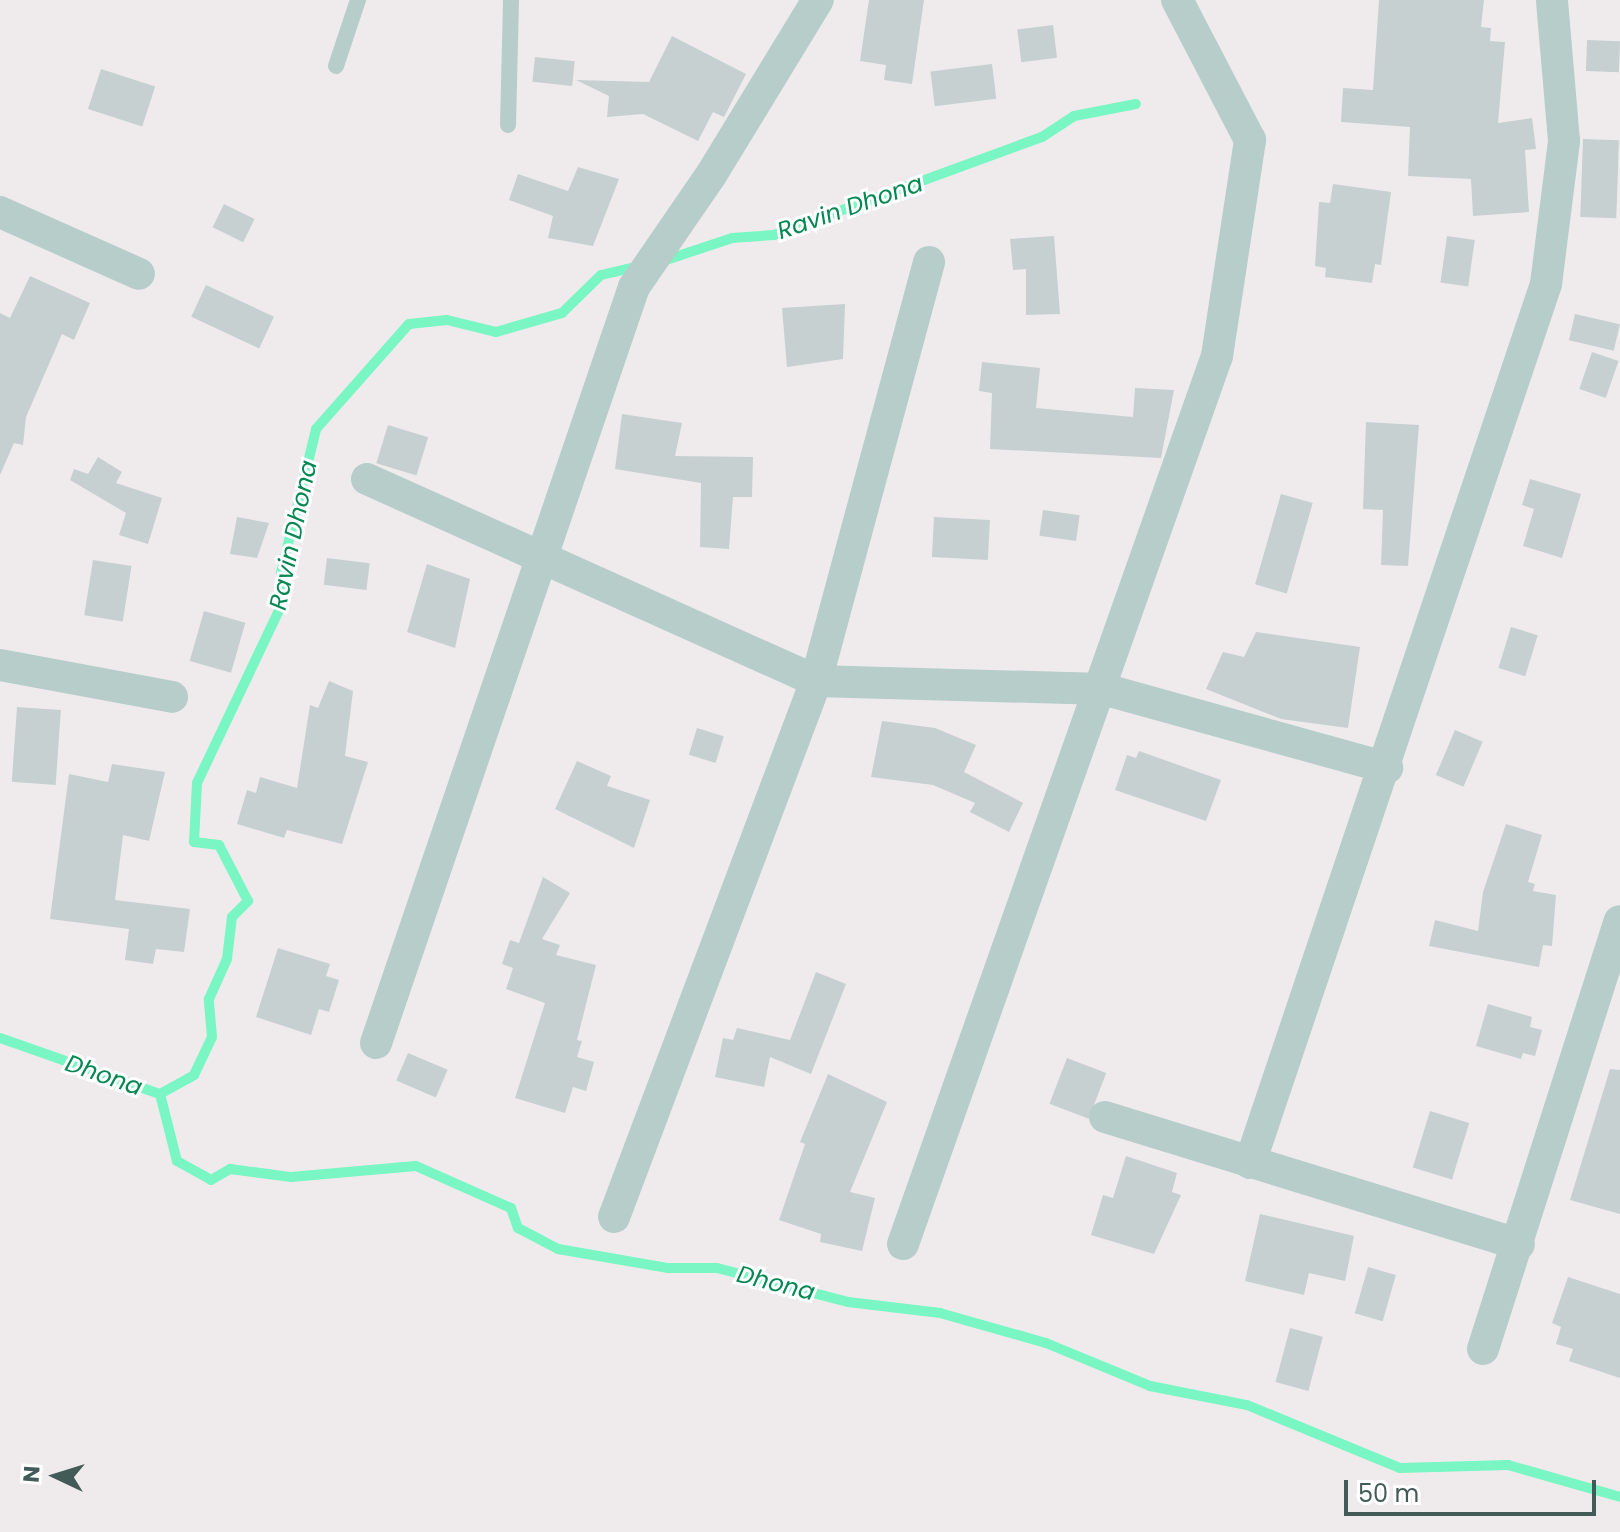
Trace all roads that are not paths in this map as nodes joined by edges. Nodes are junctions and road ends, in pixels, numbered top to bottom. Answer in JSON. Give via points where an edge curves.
{"nodes":[{"id":1,"x":358,"y":0,"type":"edge"},
{"id":2,"x":511,"y":0,"type":"edge"},
{"id":3,"x":818,"y":0,"type":"edge"},
{"id":4,"x":1177,"y":0,"type":"edge"},
{"id":5,"x":1552,"y":0,"type":"edge"},
{"id":6,"x":336,"y":66,"type":"dead end"},
{"id":7,"x":508,"y":125,"type":"dead end"},
{"id":8,"x":0,"y":212,"type":"edge"},
{"id":9,"x":929,"y":262,"type":"dead end"},
{"id":10,"x":139,"y":274,"type":"dead end"},
{"id":11,"x":367,"y":479,"type":"dead end"},
{"id":12,"x":542,"y":557,"type":"junction"},
{"id":13,"x":0,"y":665,"type":"edge"},
{"id":14,"x":816,"y":681,"type":"junction"},
{"id":15,"x":1103,"y":689,"type":"junction"},
{"id":16,"x":172,"y":697,"type":"dead end"},
{"id":17,"x":1387,"y":768,"type":"junction"},
{"id":18,"x":1620,"y":921,"type":"edge"},
{"id":19,"x":376,"y":1043,"type":"dead end"},
{"id":20,"x":1105,"y":1117,"type":"dead end"},
{"id":21,"x":1250,"y":1163,"type":"junction"},
{"id":22,"x":614,"y":1217,"type":"dead end"},
{"id":23,"x":903,"y":1244,"type":"dead end"},
{"id":24,"x":1519,"y":1244,"type":"junction"},
{"id":25,"x":1483,"y":1349,"type":"dead end"}],
"edges":[{"from":1,"to":6,"type":"lane"},
{"from":2,"to":7,"type":"lane"},
{"from":3,"to":12,"type":"street","via":[[711,175],[634,287]]},
{"from":4,"to":15,"type":"street","via":[[1250,140],[1217,356]]},
{"from":5,"to":17,"type":"street","via":[[1564,141],[1546,284]]},
{"from":8,"to":10,"type":"street"},
{"from":9,"to":14,"type":"street"},
{"from":11,"to":12,"type":"street"},
{"from":12,"to":14,"type":"street"},
{"from":12,"to":19,"type":"street"},
{"from":13,"to":16,"type":"street"},
{"from":14,"to":15,"type":"street"},
{"from":14,"to":22,"type":"street"},
{"from":15,"to":17,"type":"street"},
{"from":15,"to":23,"type":"street"},
{"from":17,"to":21,"type":"street"},
{"from":18,"to":24,"type":"street"},
{"from":20,"to":21,"type":"street"},
{"from":21,"to":24,"type":"street"},
{"from":24,"to":25,"type":"street"}]}
